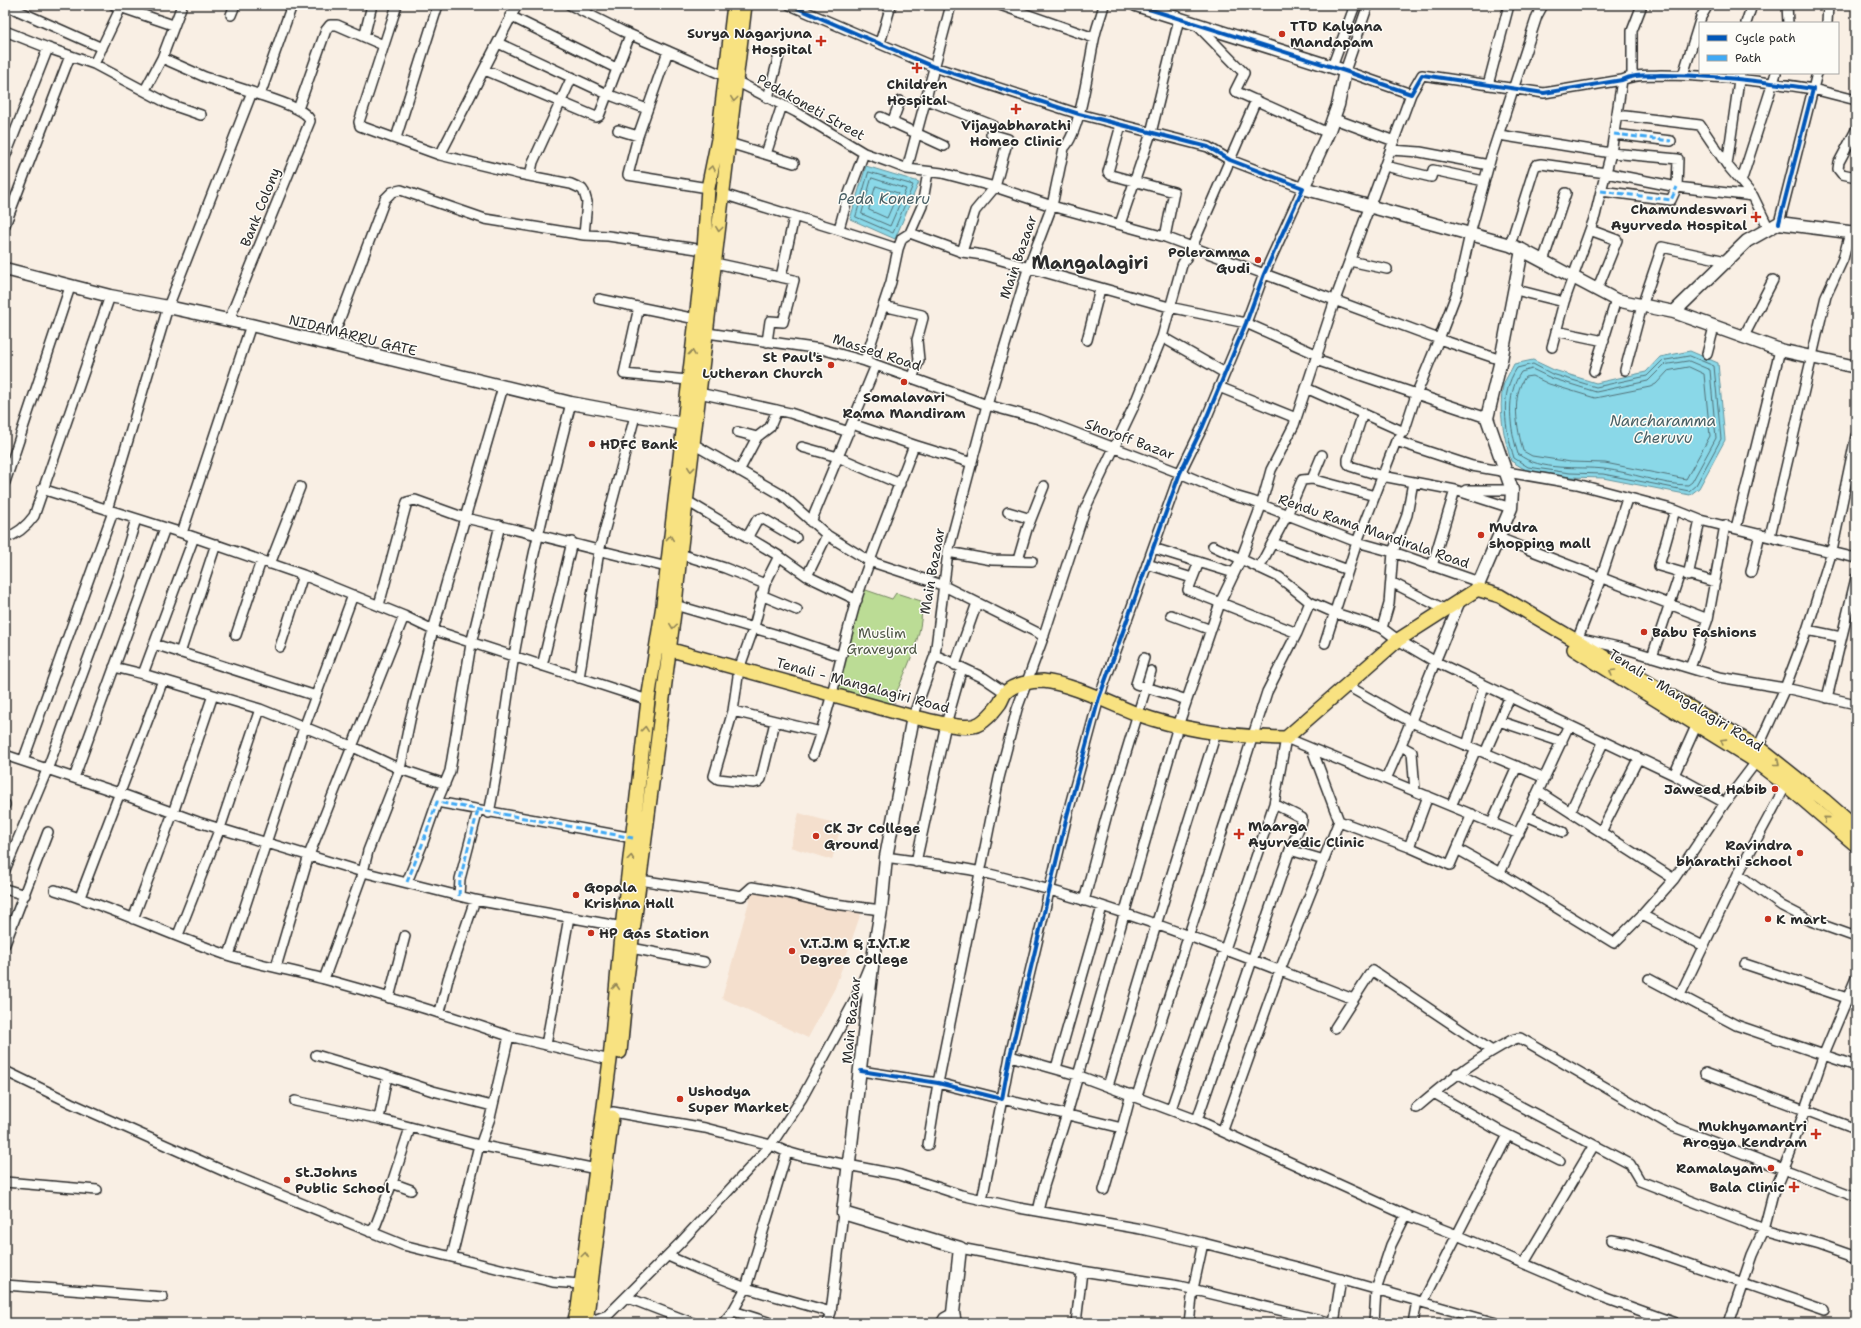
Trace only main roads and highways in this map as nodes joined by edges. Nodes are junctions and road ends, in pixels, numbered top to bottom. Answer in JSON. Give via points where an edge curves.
{"nodes":[{"id":1,"x":734,"y":5,"type":"edge"},
{"id":2,"x":745,"y":5,"type":"edge"},
{"id":3,"x":731,"y":78,"type":"junction"},
{"id":4,"x":689,"y":426,"type":"junction"},
{"id":5,"x":687,"y":441,"type":"junction"},
{"id":6,"x":1491,"y":594,"type":"junction"},
{"id":7,"x":657,"y":646,"type":"junction"},
{"id":8,"x":670,"y":649,"type":"junction"},
{"id":9,"x":1755,"y":756,"type":"junction"},
{"id":10,"x":1856,"y":828,"type":"edge"},
{"id":11,"x":1856,"y":844,"type":"edge"},
{"id":12,"x":626,"y":947,"type":"junction"},
{"id":13,"x":602,"y":1170,"type":"junction"},
{"id":14,"x":581,"y":1323,"type":"edge"}],
"edges":[{"from":1,"to":3,"type":"main road"},
{"from":2,"to":3,"type":"main road"},
{"from":3,"to":4,"type":"main road","one_way":true,"via":[[729,143],[716,263],[699,393]]},
{"from":4,"to":3,"type":"main road","one_way":true,"via":[[688,380],[704,250],[708,188]]},
{"from":4,"to":5,"type":"main road"},
{"from":7,"to":5,"type":"main road","one_way":true},
{"from":5,"to":8,"type":"main road","one_way":true,"via":[[687,501]]},
{"from":6,"to":8,"type":"main road","name":"Tenali - Mangalagiri Road","via":[[1477,586],[1461,600],[1398,640],[1286,738],[1252,738],[1178,726],[1043,681],[1027,682],[1013,687],[992,714],[978,724],[946,724]]},
{"from":6,"to":9,"type":"main road","name":"Tenali - Mangalagiri Road","via":[[1500,596],[1573,637]]},
{"from":9,"to":6,"type":"main road","name":"Tenali - Mangalagiri Road","one_way":true,"via":[[1697,724],[1498,603]]},
{"from":7,"to":8,"type":"main road","name":"Tenali - Mangalagiri Road"},
{"from":12,"to":7,"type":"main road","one_way":true,"via":[[623,927],[648,700]]},
{"from":8,"to":12,"type":"main road","via":[[640,880]]},
{"from":9,"to":10,"type":"main road","name":"Tenali - Mangalagiri Road","one_way":true,"via":[[1824,800]]},
{"from":11,"to":9,"type":"main road","name":"Tenali - Mangalagiri Road","one_way":true},
{"from":13,"to":12,"type":"main road","one_way":true,"via":[[610,1060]]},
{"from":12,"to":13,"type":"main road","via":[[613,1112]]},
{"from":13,"to":14,"type":"main road"},
{"from":14,"to":13,"type":"main road","one_way":true,"via":[[581,1284]]}]}
